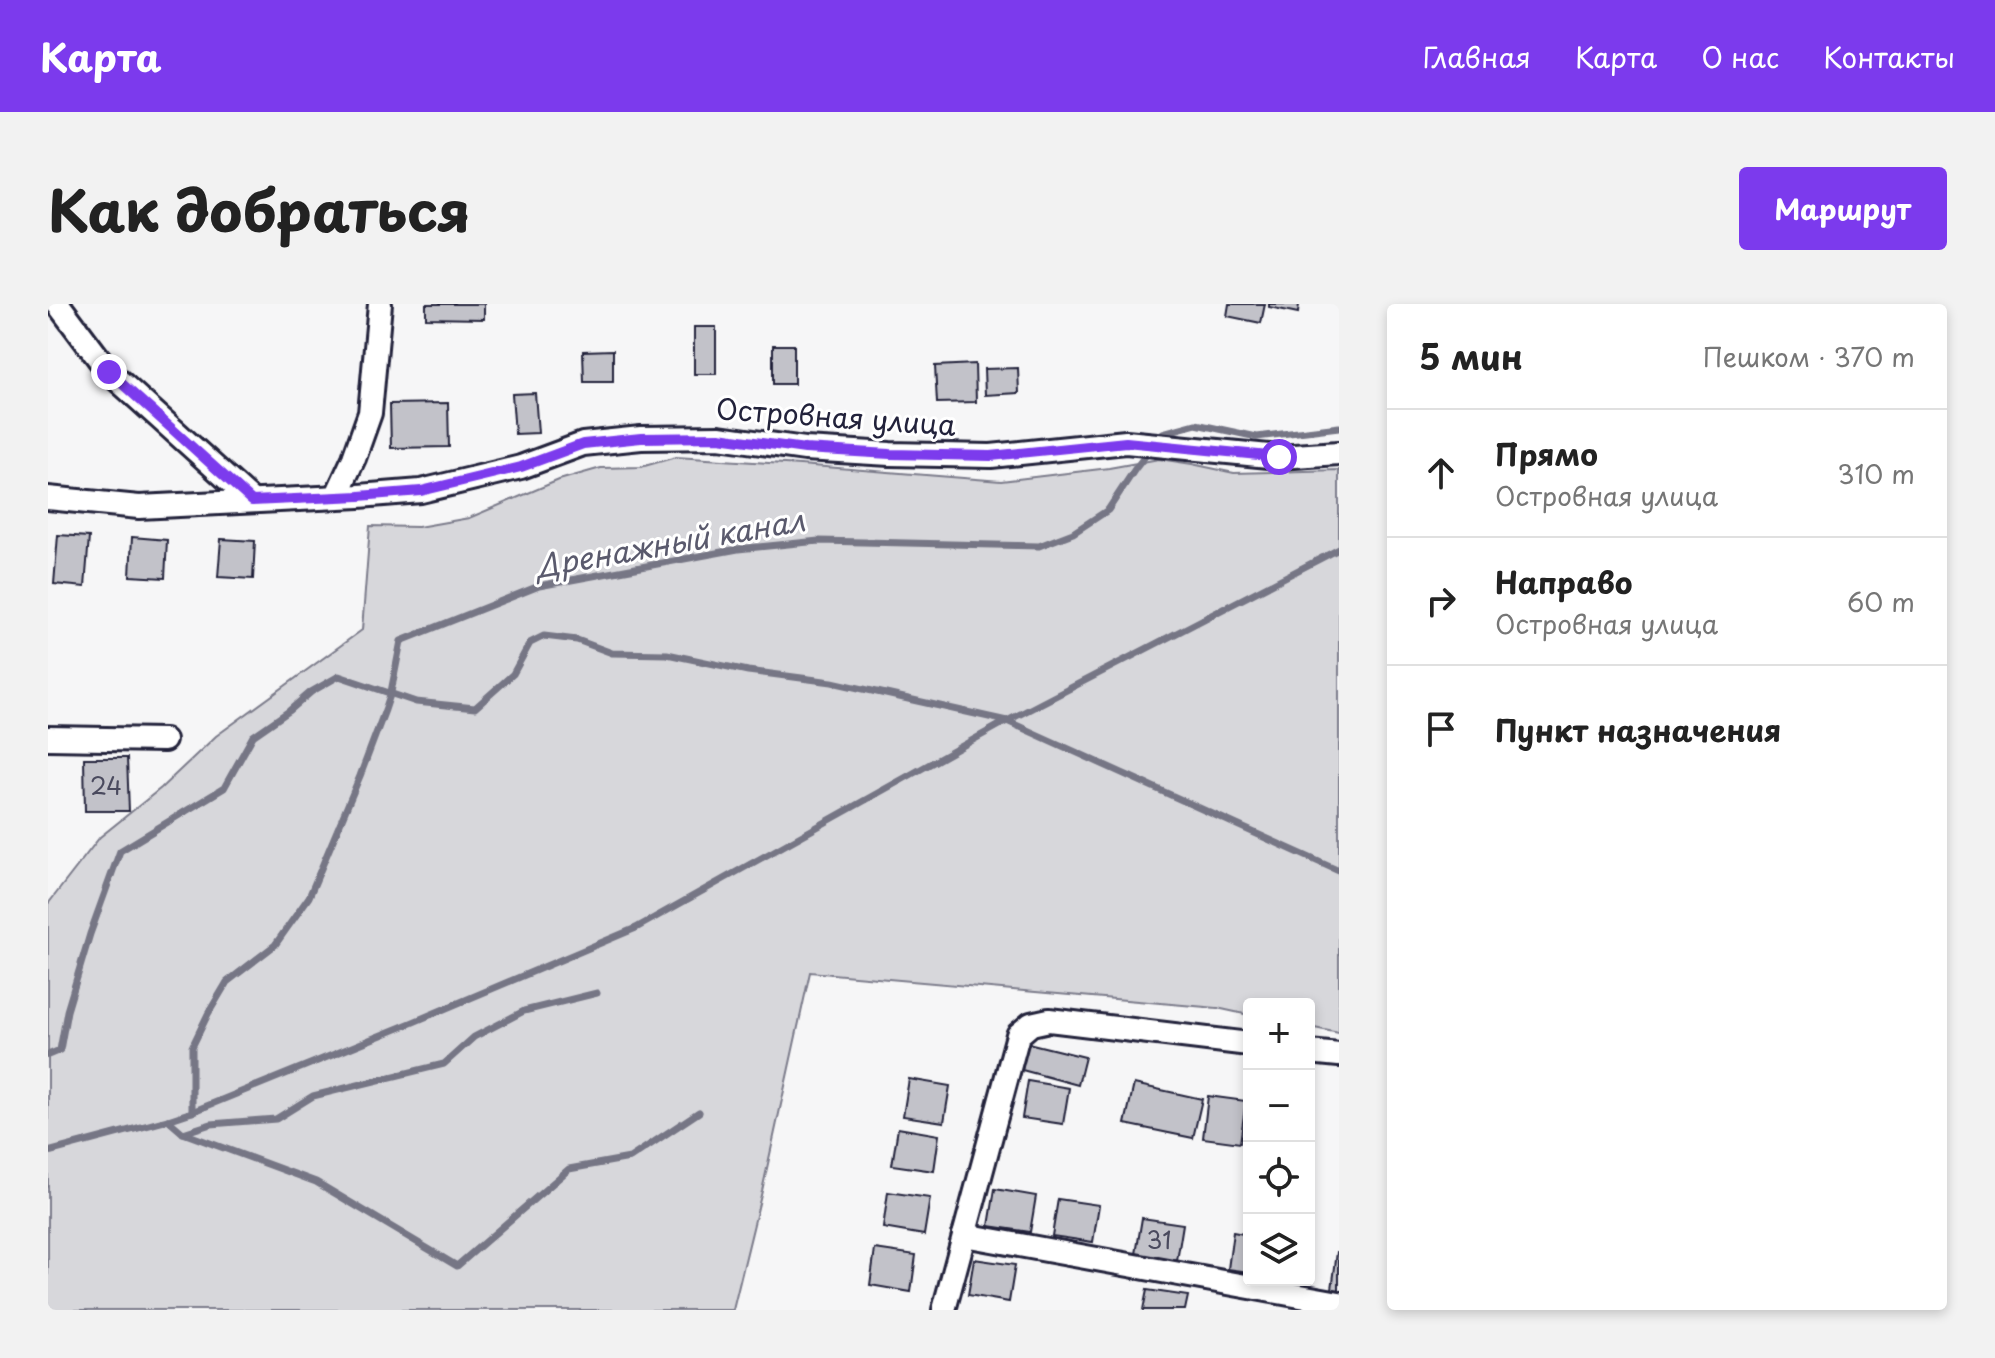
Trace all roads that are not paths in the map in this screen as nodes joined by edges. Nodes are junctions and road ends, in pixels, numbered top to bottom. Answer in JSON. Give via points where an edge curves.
{"nodes":[{"id":1,"x":58,"y":304,"type":"edge"},
{"id":2,"x":380,"y":304,"type":"edge"},
{"id":3,"x":1339,"y":453,"type":"edge"},
{"id":4,"x":336,"y":497,"type":"junction"},
{"id":5,"x":48,"y":498,"type":"edge"},
{"id":6,"x":252,"y":501,"type":"junction"},
{"id":7,"x":48,"y":738,"type":"edge"},
{"id":8,"x":164,"y":740,"type":"dead end"},
{"id":9,"x":1243,"y":1043,"type":"edge"},
{"id":10,"x":1315,"y":1053,"type":"edge"},
{"id":11,"x":1339,"y":1055,"type":"edge"},
{"id":12,"x":964,"y":1235,"type":"junction"},
{"id":13,"x":1339,"y":1303,"type":"edge"},
{"id":14,"x":944,"y":1310,"type":"edge"}],
"edges":[{"from":1,"to":6,"type":"street","via":[[109,372]]},
{"from":2,"to":4,"type":"street","via":[[370,413]]},
{"from":3,"to":4,"type":"street","name":"Островная улица","via":[[1279,457],[1126,442],[991,456],[890,454],[719,437],[641,438],[583,444],[521,467],[421,491]]},
{"from":4,"to":6,"type":"street","name":"Островная улица"},
{"from":5,"to":6,"type":"street","name":"Островная улица","via":[[139,507]]},
{"from":7,"to":8,"type":"street"},
{"from":9,"to":12,"type":"street","via":[[1049,1020],[1031,1024],[1018,1035]]},
{"from":10,"to":11,"type":"street"},
{"from":12,"to":13,"type":"street"},
{"from":12,"to":14,"type":"street"}]}
